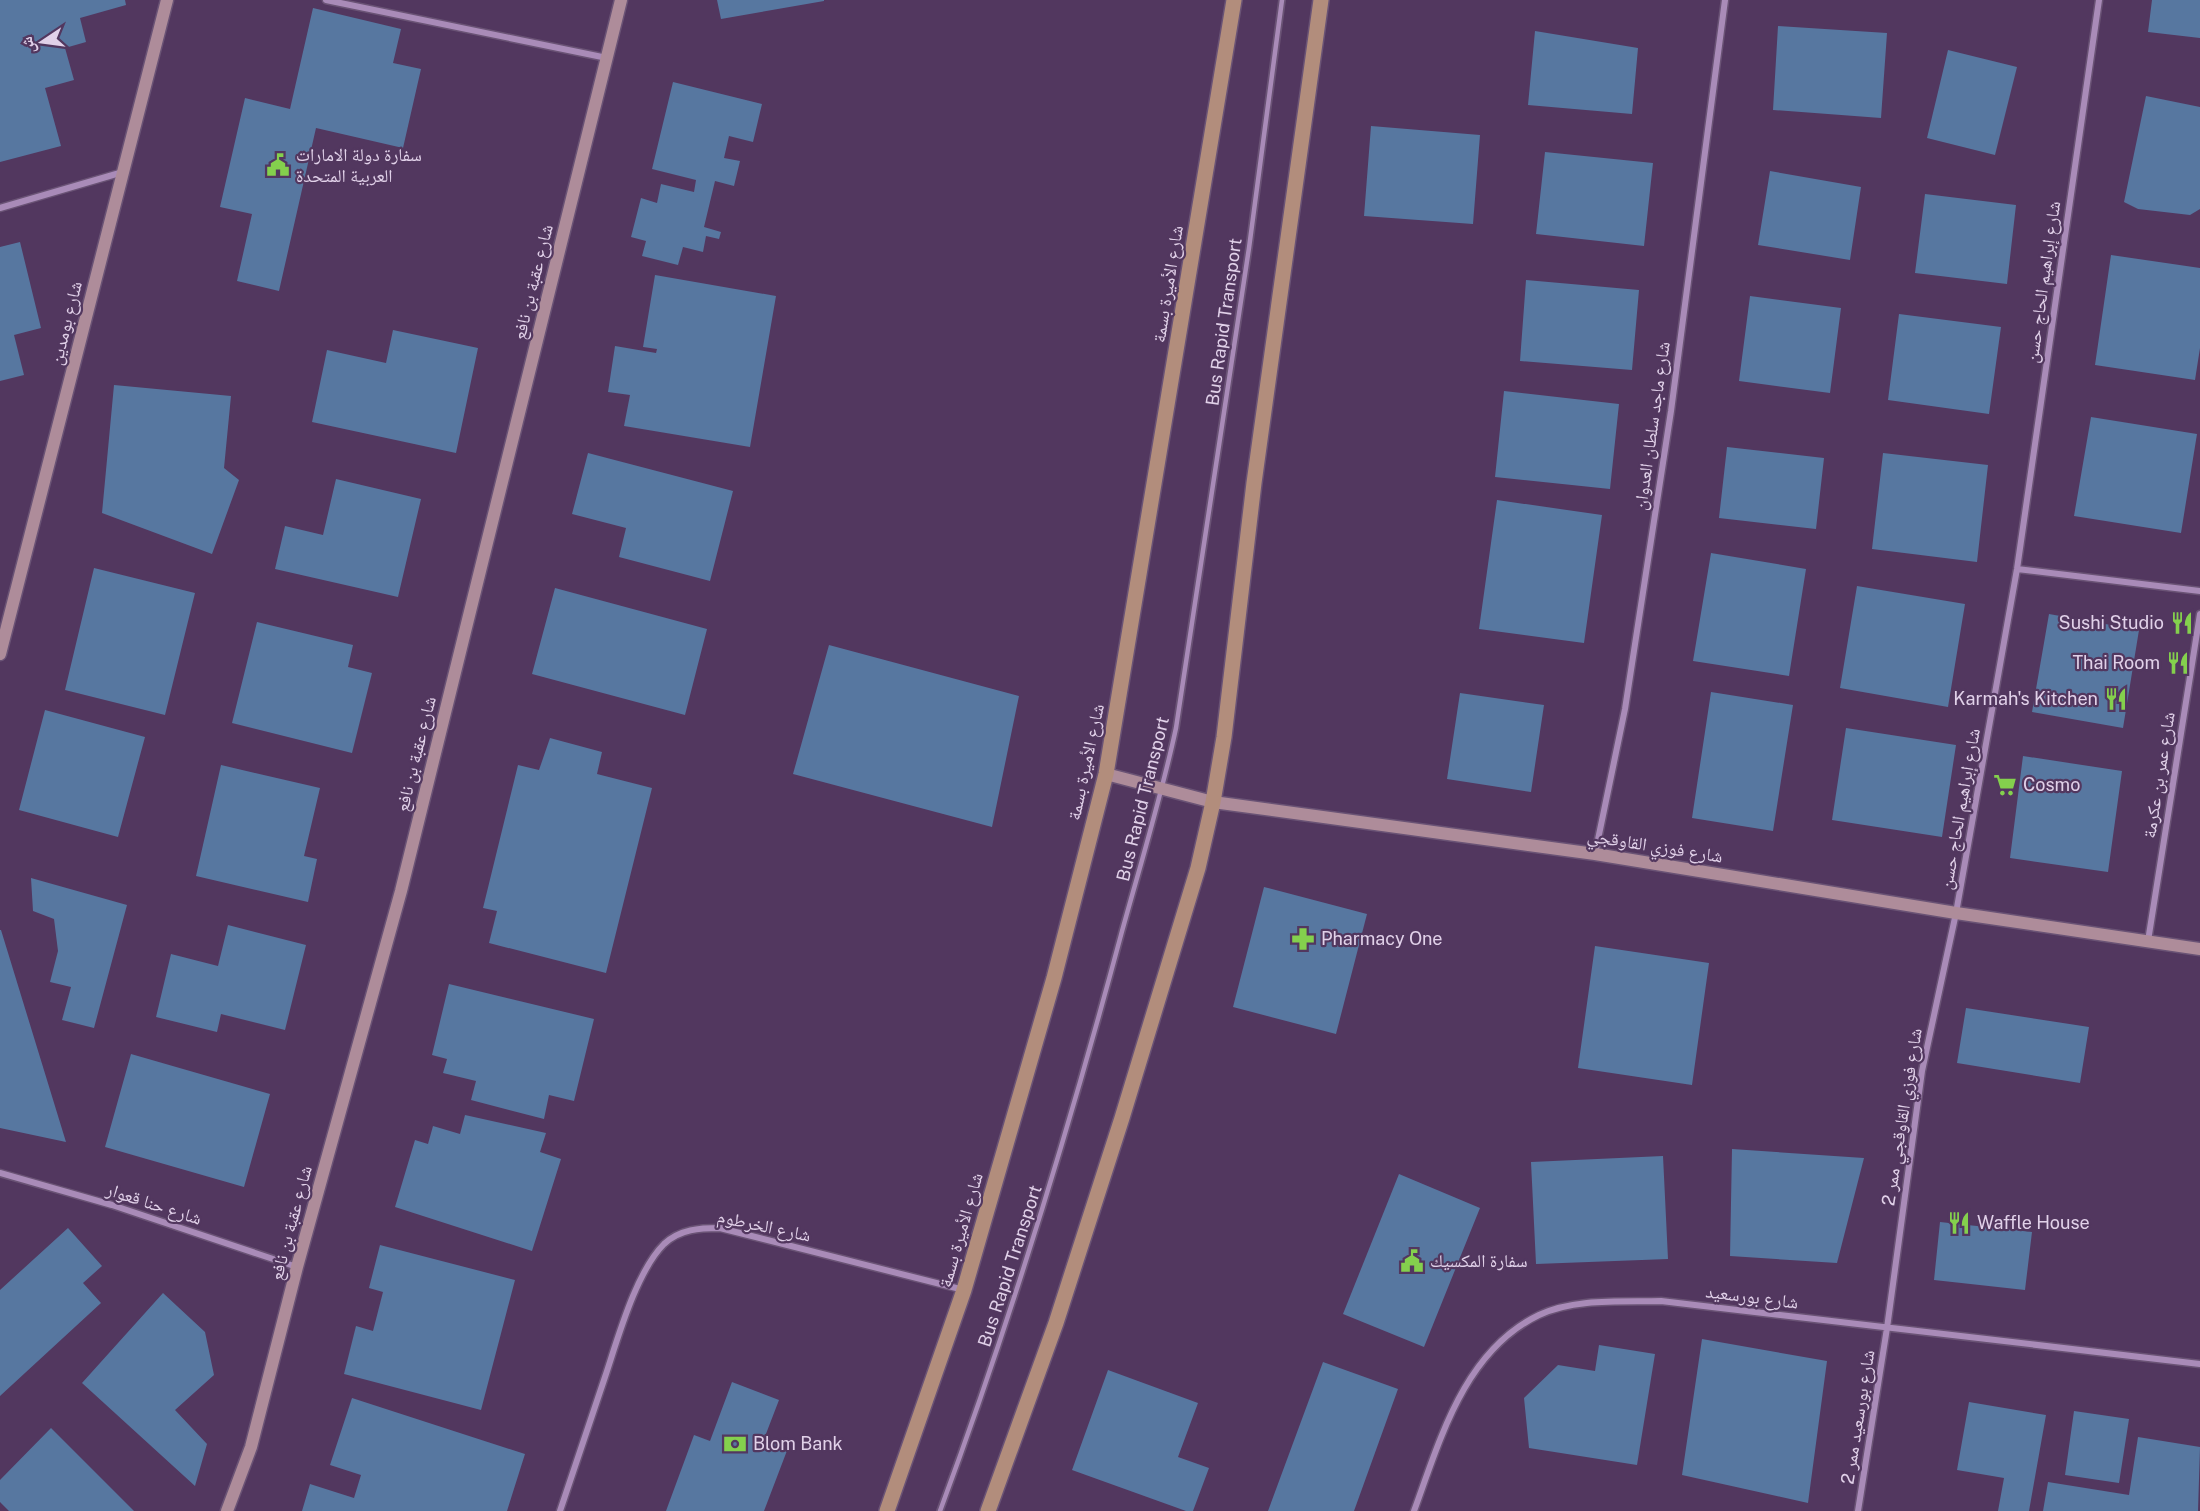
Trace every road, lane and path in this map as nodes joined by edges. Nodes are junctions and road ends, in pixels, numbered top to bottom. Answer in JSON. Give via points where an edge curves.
{"nodes":[{"id":1,"x":167,"y":0,"type":"edge"},
{"id":2,"x":326,"y":0,"type":"edge"},
{"id":3,"x":621,"y":0,"type":"edge"},
{"id":4,"x":1234,"y":0,"type":"edge"},
{"id":5,"x":1282,"y":0,"type":"edge"},
{"id":6,"x":1321,"y":0,"type":"edge"},
{"id":7,"x":1725,"y":0,"type":"edge"},
{"id":8,"x":2089,"y":0,"type":"edge"},
{"id":9,"x":2099,"y":1,"type":"edge"},
{"id":10,"x":608,"y":58,"type":"junction"},
{"id":11,"x":123,"y":172,"type":"junction"},
{"id":12,"x":0,"y":208,"type":"edge"},
{"id":13,"x":2017,"y":569,"type":"junction"},
{"id":14,"x":2200,"y":591,"type":"edge"},
{"id":15,"x":2200,"y":614,"type":"edge"},
{"id":16,"x":0,"y":654,"type":"edge"},
{"id":17,"x":1106,"y":774,"type":"junction"},
{"id":18,"x":1164,"y":789,"type":"junction"},
{"id":19,"x":1213,"y":802,"type":"junction"},
{"id":20,"x":1595,"y":854,"type":"junction"},
{"id":21,"x":1956,"y":912,"type":"junction"},
{"id":22,"x":2148,"y":941,"type":"junction"},
{"id":23,"x":2200,"y":949,"type":"edge"},
{"id":24,"x":0,"y":1173,"type":"edge"},
{"id":25,"x":297,"y":1267,"type":"junction"},
{"id":26,"x":964,"y":1290,"type":"junction"},
{"id":27,"x":1887,"y":1328,"type":"junction"},
{"id":28,"x":2200,"y":1364,"type":"edge"},
{"id":29,"x":227,"y":1511,"type":"edge"},
{"id":30,"x":560,"y":1511,"type":"edge"},
{"id":31,"x":887,"y":1511,"type":"edge"},
{"id":32,"x":940,"y":1511,"type":"edge"},
{"id":33,"x":988,"y":1511,"type":"edge"},
{"id":34,"x":1414,"y":1511,"type":"edge"},
{"id":35,"x":1858,"y":1511,"type":"edge"}],
"edges":[{"from":1,"to":11,"type":"street","name":"شارع بومدين"},
{"from":2,"to":10,"type":"street"},
{"from":3,"to":10,"type":"street","name":"شارع عقبة بن نافع"},
{"from":4,"to":17,"type":"main road","name":"شارع الأميرة بسمة"},
{"from":5,"to":18,"type":"lane","name":"Bus Rapid Transport","via":[[1249,248]]},
{"from":6,"to":19,"type":"main road"},
{"from":7,"to":20,"type":"street","name":"شارع ماجد سلطان العدوان","via":[[1671,411],[1625,710]]},
{"from":8,"to":9,"type":"street"},
{"from":9,"to":13,"type":"street","name":"شارع إبراهيم الحاج حسن"},
{"from":10,"to":25,"type":"street","name":"شارع عقبة بن نافع","via":[[401,891]]},
{"from":11,"to":12,"type":"street"},
{"from":11,"to":16,"type":"street","name":"شارع بومدين"},
{"from":13,"to":14,"type":"street"},
{"from":13,"to":21,"type":"street","name":"شارع إبراهيم الحاج حسن"},
{"from":15,"to":22,"type":"street","name":"شارع عمر بن عكرمة"},
{"from":17,"to":18,"type":"street","name":"شارع فوزي القاوقجي"},
{"from":17,"to":26,"type":"main road","name":"شارع الأميرة بسمة","via":[[1054,978]]},
{"from":18,"to":19,"type":"street","name":"شارع فوزي القاوقجي"},
{"from":18,"to":32,"type":"lane","name":"Bus Rapid Transport","via":[[1048,1194]]},
{"from":19,"to":20,"type":"street","name":"شارع فوزي القاوقجي"},
{"from":19,"to":33,"type":"main road","via":[[1122,1118],[1056,1323]]},
{"from":20,"to":21,"type":"street","name":"شارع فوزي القاوقجي"},
{"from":21,"to":22,"type":"street","name":"شارع فوزي القاوقجي"},
{"from":21,"to":27,"type":"street","name":"شارع فوزي القاوقجي ممر 2","via":[[1922,1071]]},
{"from":22,"to":23,"type":"street","name":"شارع فوزي القاوقجي"},
{"from":24,"to":25,"type":"street","name":"شارع حنا قعوار","via":[[112,1205]]},
{"from":25,"to":29,"type":"street","name":"شارع عقبة بن نافع","via":[[251,1447]]},
{"from":26,"to":30,"type":"street","name":"شارع الخرطوم","via":[[720,1228],[680,1233],[664,1244],[644,1272]]},
{"from":26,"to":31,"type":"main road","name":"شارع الأميرة بسمة"},
{"from":27,"to":28,"type":"street","name":"شارع بورسعيد"},
{"from":27,"to":34,"type":"street","name":"شارع بورسعيد","via":[[1661,1301],[1597,1302],[1539,1315],[1512,1332],[1471,1376],[1451,1412]]},
{"from":27,"to":35,"type":"street","name":"شارع بورسعيد ممر 2"}]}
